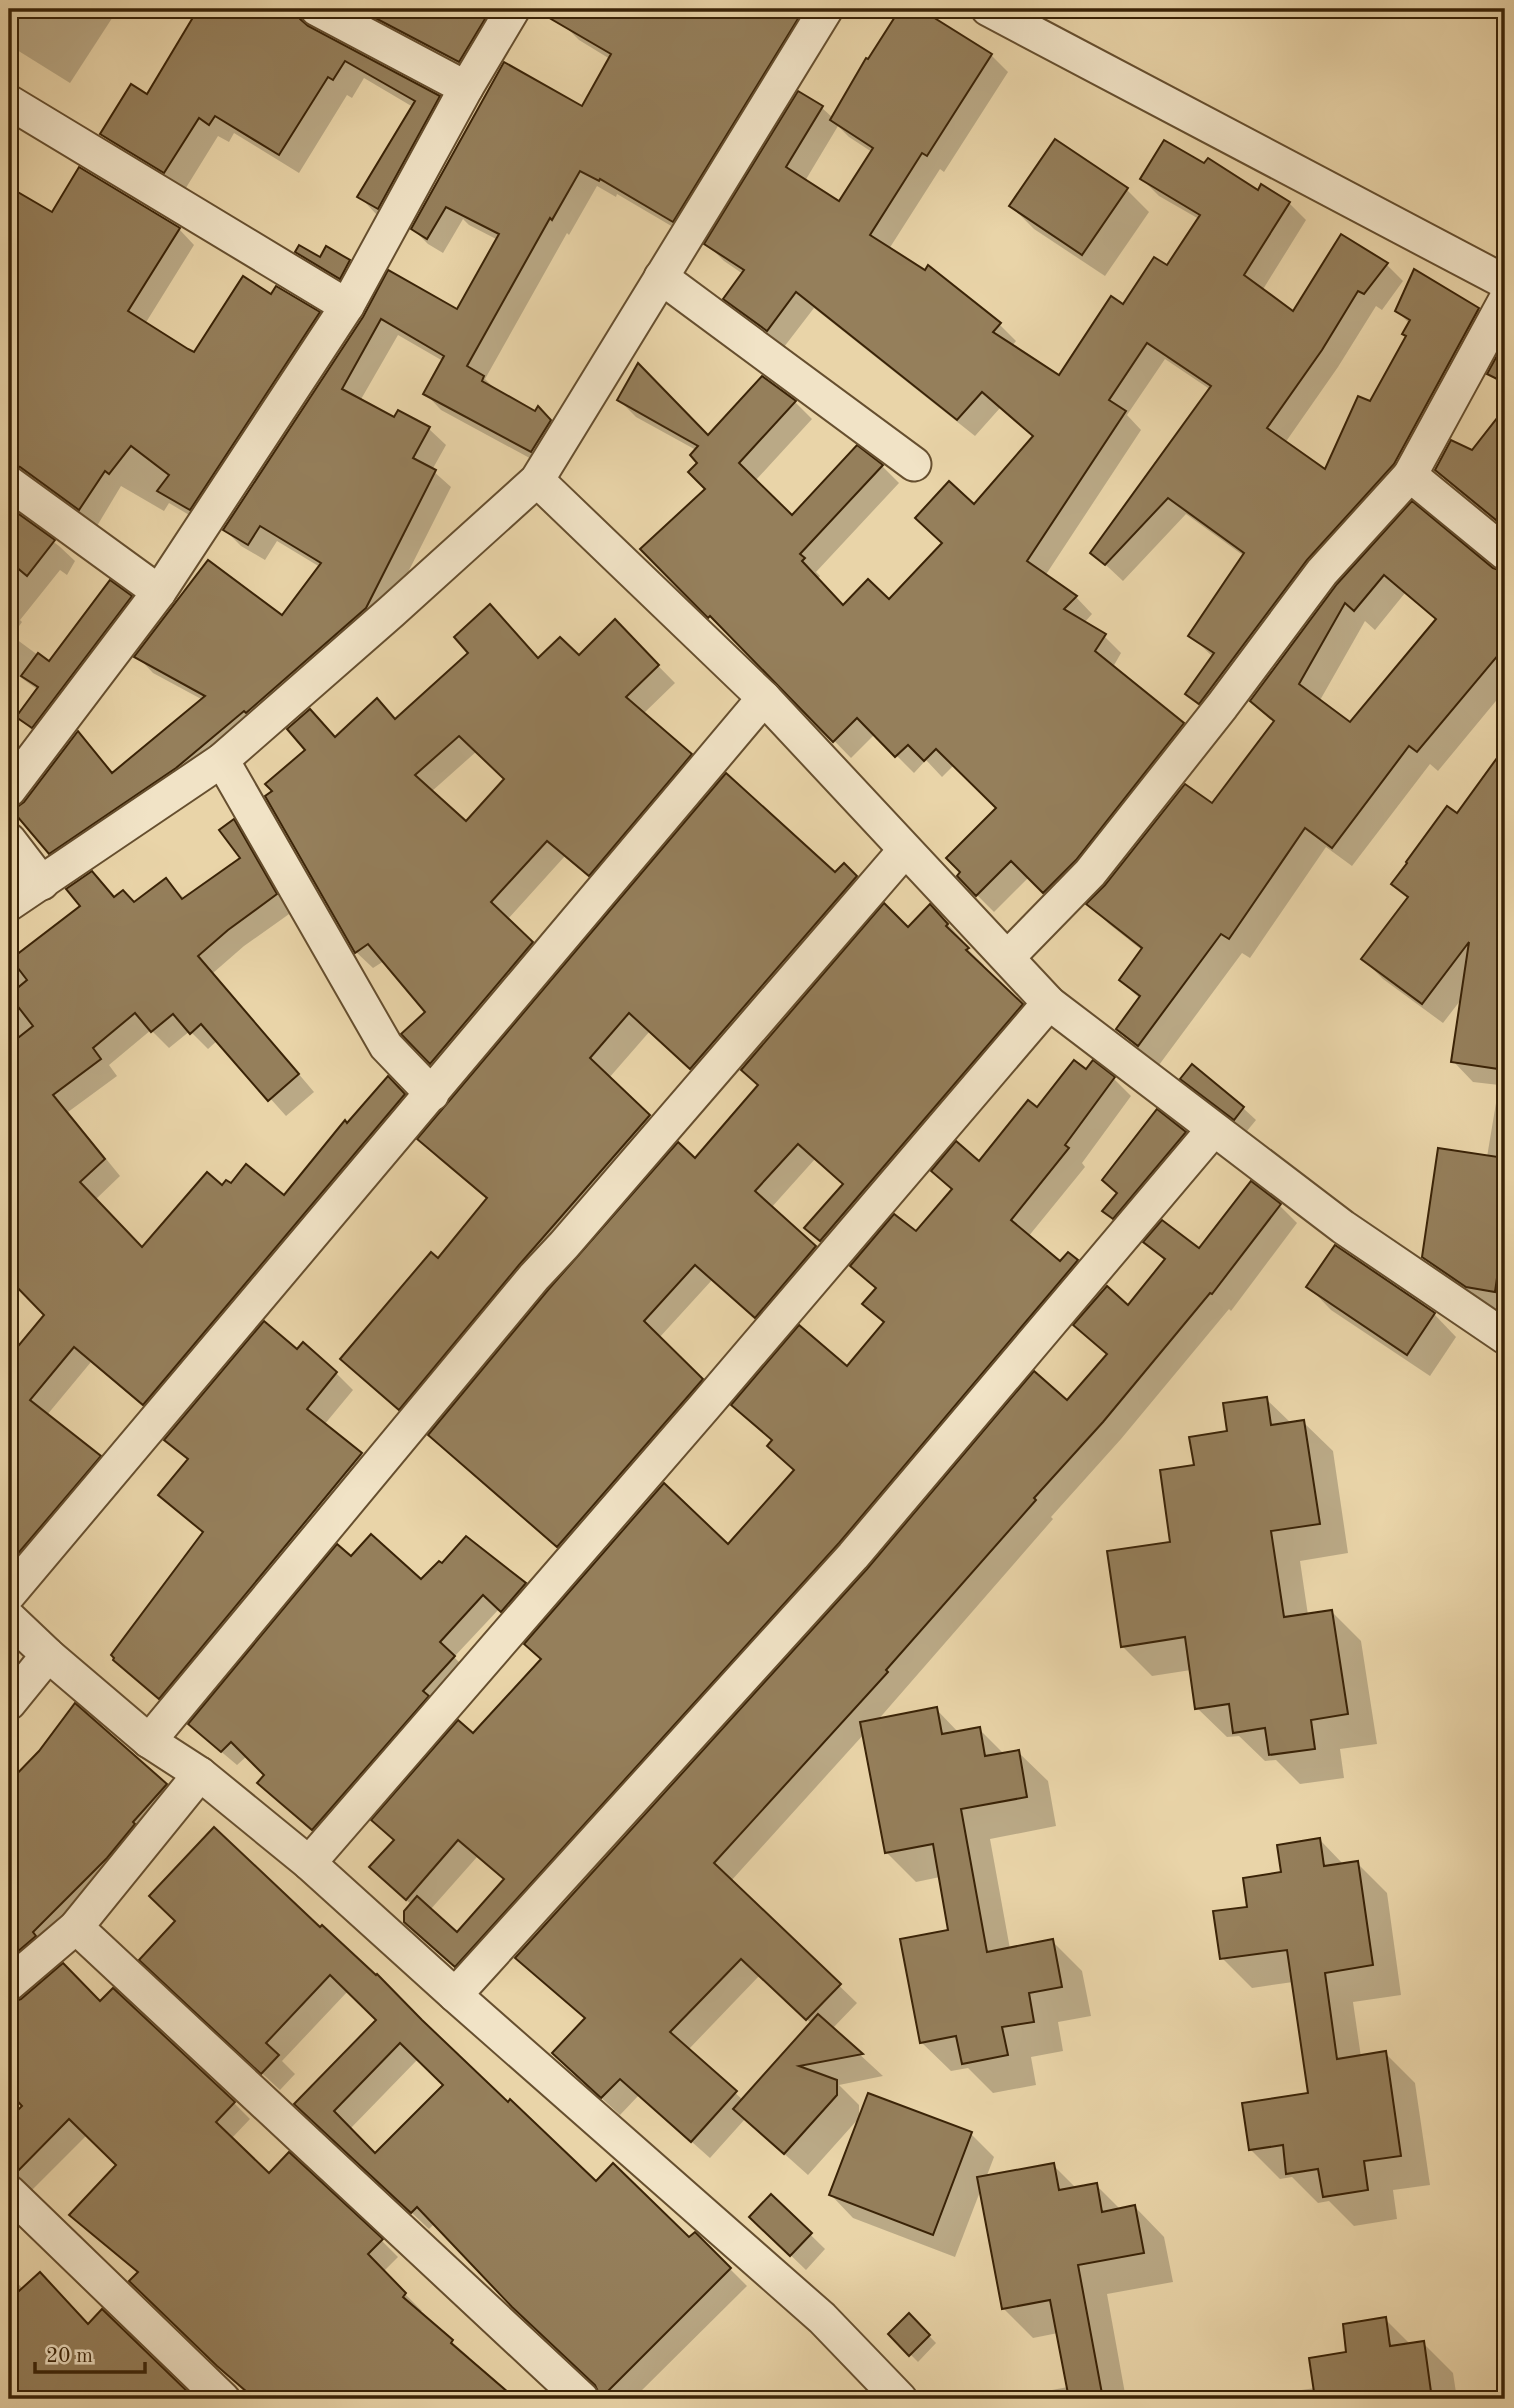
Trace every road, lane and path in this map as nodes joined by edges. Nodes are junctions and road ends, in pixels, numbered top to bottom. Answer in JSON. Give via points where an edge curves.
{"nodes":[{"id":1,"x":317,"y":9,"type":"edge"},
{"id":2,"x":513,"y":9,"type":"edge"},
{"id":3,"x":826,"y":9,"type":"edge"},
{"id":4,"x":988,"y":9,"type":"edge"},
{"id":5,"x":466,"y":88,"type":"junction"},
{"id":6,"x":9,"y":102,"type":"edge"},
{"id":7,"x":661,"y":277,"type":"junction"},
{"id":8,"x":1505,"y":282,"type":"edge"},
{"id":9,"x":1505,"y":301,"type":"edge"},
{"id":10,"x":347,"y":306,"type":"junction"},
{"id":11,"x":914,"y":464,"type":"dead end"},
{"id":12,"x":1410,"y":475,"type":"junction"},
{"id":13,"x":537,"y":480,"type":"junction"},
{"id":14,"x":9,"y":484,"type":"edge"},
{"id":15,"x":1505,"y":553,"type":"edge"},
{"id":16,"x":159,"y":592,"type":"junction"},
{"id":17,"x":764,"y":698,"type":"junction"},
{"id":18,"x":222,"y":760,"type":"junction"},
{"id":19,"x":9,"y":790,"type":"edge"},
{"id":20,"x":9,"y":840,"type":"edge"},
{"id":21,"x":905,"y":850,"type":"junction"},
{"id":22,"x":42,"y":883,"type":"junction"},
{"id":23,"x":9,"y":904,"type":"edge"},
{"id":24,"x":1008,"y":957,"type":"junction"},
{"id":25,"x":1049,"y":1003,"type":"junction"},
{"id":26,"x":432,"y":1094,"type":"junction"},
{"id":27,"x":1213,"y":1130,"type":"junction"},
{"id":28,"x":1505,"y":1337,"type":"edge"},
{"id":29,"x":9,"y":1594,"type":"edge"},
{"id":30,"x":9,"y":1618,"type":"edge"},
{"id":31,"x":48,"y":1655,"type":"junction"},
{"id":32,"x":9,"y":1703,"type":"edge"},
{"id":33,"x":149,"y":1741,"type":"junction"},
{"id":34,"x":200,"y":1774,"type":"junction"},
{"id":35,"x":309,"y":1863,"type":"junction"},
{"id":36,"x":76,"y":1927,"type":"junction"},
{"id":37,"x":9,"y":1984,"type":"edge"},
{"id":38,"x":455,"y":1995,"type":"junction"},
{"id":39,"x":9,"y":2192,"type":"edge"},
{"id":40,"x":223,"y":2399,"type":"edge"},
{"id":41,"x":582,"y":2399,"type":"edge"},
{"id":42,"x":900,"y":2399,"type":"edge"}],
"edges":[{"from":1,"to":5,"type":"street"},
{"from":2,"to":5,"type":"street"},
{"from":3,"to":7,"type":"street"},
{"from":4,"to":8,"type":"street"},
{"from":5,"to":10,"type":"street"},
{"from":6,"to":10,"type":"street"},
{"from":7,"to":11,"type":"street"},
{"from":7,"to":13,"type":"street"},
{"from":9,"to":12,"type":"street"},
{"from":10,"to":16,"type":"street"},
{"from":12,"to":15,"type":"street"},
{"from":12,"to":24,"type":"street","via":[[1322,572],[1090,873]]},
{"from":13,"to":17,"type":"street"},
{"from":13,"to":18,"type":"street"},
{"from":14,"to":16,"type":"street"},
{"from":16,"to":19,"type":"street"},
{"from":17,"to":21,"type":"street"},
{"from":17,"to":26,"type":"street"},
{"from":18,"to":22,"type":"street"},
{"from":18,"to":26,"type":"street","via":[[386,1046]]},
{"from":20,"to":22,"type":"street"},
{"from":21,"to":24,"type":"street"},
{"from":21,"to":33,"type":"street","via":[[534,1277]]},
{"from":22,"to":23,"type":"street"},
{"from":24,"to":25,"type":"street"},
{"from":25,"to":27,"type":"street"},
{"from":25,"to":35,"type":"street"},
{"from":26,"to":29,"type":"street"},
{"from":27,"to":28,"type":"street","via":[[1343,1227]]},
{"from":27,"to":38,"type":"street","via":[[853,1556]]},
{"from":30,"to":31,"type":"street"},
{"from":31,"to":32,"type":"street"},
{"from":31,"to":33,"type":"street"},
{"from":33,"to":34,"type":"street"},
{"from":34,"to":35,"type":"street"},
{"from":34,"to":36,"type":"street"},
{"from":35,"to":38,"type":"street"},
{"from":36,"to":37,"type":"street"},
{"from":36,"to":41,"type":"street"},
{"from":38,"to":42,"type":"street","via":[[822,2318]]},
{"from":39,"to":40,"type":"street"}]}
